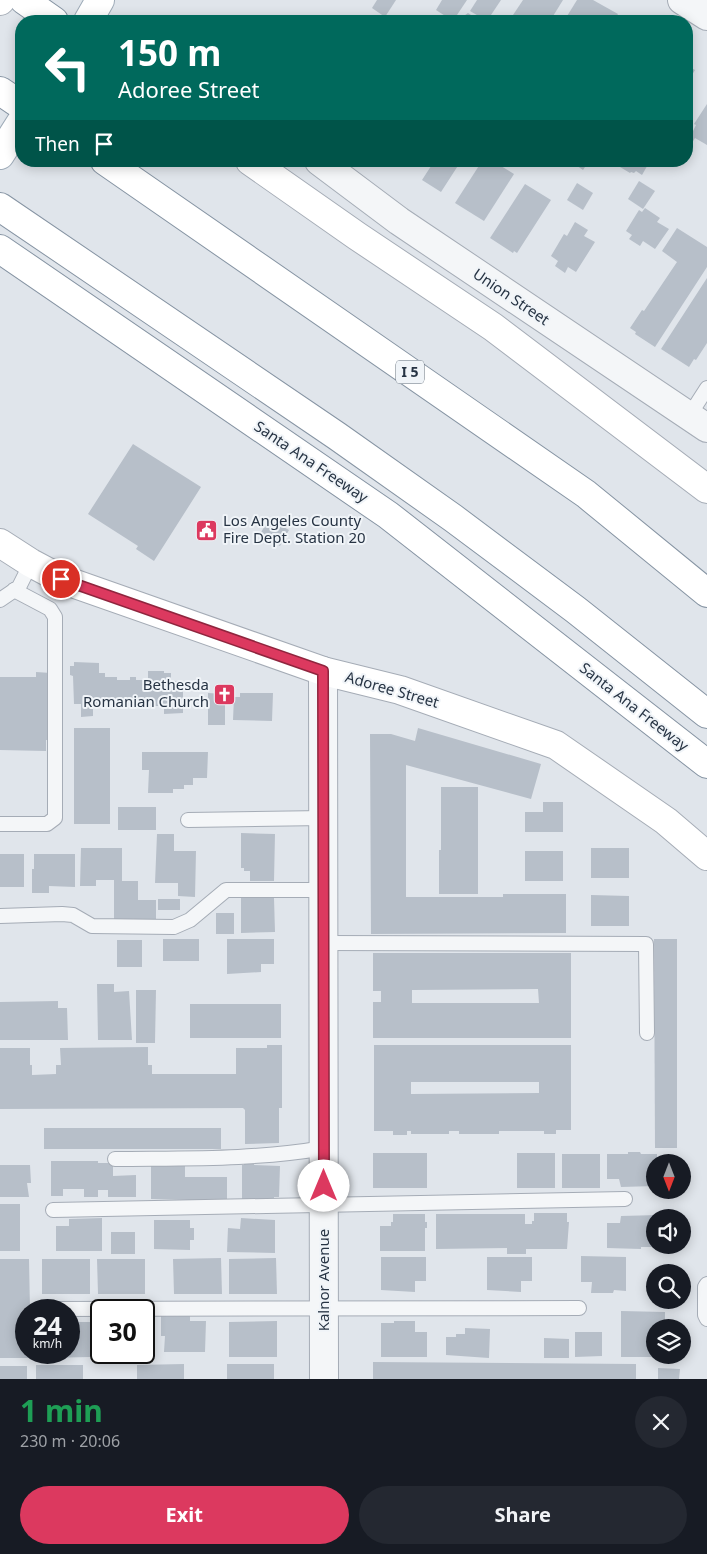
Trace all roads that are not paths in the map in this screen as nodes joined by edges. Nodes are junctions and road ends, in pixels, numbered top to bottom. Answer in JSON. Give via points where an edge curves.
{"nodes":[{"id":1,"x":24,"y":0,"type":"edge"},
{"id":2,"x":100,"y":0,"type":"edge"},
{"id":3,"x":682,"y":0,"type":"edge"},
{"id":4,"x":45,"y":15,"type":"edge"},
{"id":5,"x":91,"y":15,"type":"edge"},
{"id":6,"x":707,"y":16,"type":"edge"},
{"id":7,"x":0,"y":91,"type":"edge"},
{"id":8,"x":15,"y":101,"type":"edge"},
{"id":9,"x":15,"y":131,"type":"edge"},
{"id":10,"x":0,"y":155,"type":"edge"},
{"id":11,"x":114,"y":167,"type":"edge"},
{"id":12,"x":259,"y":167,"type":"edge"},
{"id":13,"x":327,"y":167,"type":"edge"},
{"id":14,"x":0,"y":207,"type":"edge"},
{"id":15,"x":0,"y":249,"type":"edge"},
{"id":16,"x":707,"y":388,"type":"edge"},
{"id":17,"x":698,"y":422,"type":"edge"},
{"id":18,"x":707,"y":489,"type":"edge"},
{"id":19,"x":0,"y":543,"type":"edge"},
{"id":20,"x":31,"y":563,"type":"junction"},
{"id":21,"x":14,"y":590,"type":"junction"},
{"id":22,"x":707,"y":593,"type":"edge"},
{"id":23,"x":0,"y":600,"type":"edge"},
{"id":24,"x":323,"y":671,"type":"junction"},
{"id":25,"x":707,"y":714,"type":"edge"},
{"id":26,"x":707,"y":764,"type":"edge"},
{"id":27,"x":324,"y":818,"type":"junction"},
{"id":28,"x":188,"y":820,"type":"dead end"},
{"id":29,"x":0,"y":824,"type":"edge"},
{"id":30,"x":707,"y":856,"type":"edge"},
{"id":31,"x":324,"y":890,"type":"junction"},
{"id":32,"x":0,"y":916,"type":"edge"},
{"id":33,"x":324,"y":943,"type":"junction"},
{"id":34,"x":647,"y":1033,"type":"dead end"},
{"id":35,"x":324,"y":1148,"type":"junction"},
{"id":36,"x":115,"y":1159,"type":"dead end"},
{"id":37,"x":625,"y":1199,"type":"dead end"},
{"id":38,"x":324,"y":1205,"type":"junction"},
{"id":39,"x":52,"y":1210,"type":"dead end"},
{"id":40,"x":707,"y":1284,"type":"edge"},
{"id":41,"x":579,"y":1308,"type":"dead end"},
{"id":42,"x":80,"y":1309,"type":"edge"},
{"id":43,"x":324,"y":1309,"type":"junction"},
{"id":44,"x":707,"y":1319,"type":"edge"},
{"id":45,"x":324,"y":1379,"type":"edge"}],
"edges":[{"from":1,"to":4,"type":"main road"},
{"from":2,"to":5,"type":"main road"},
{"from":3,"to":6,"type":"street"},
{"from":7,"to":8,"type":"main road"},
{"from":9,"to":10,"type":"main road"},
{"from":11,"to":22,"type":"main road","number":"I 5","via":[[586,494]]},
{"from":12,"to":18,"type":"main road","via":[[493,327]]},
{"from":13,"to":17,"type":"street","name":"Union Street","via":[[399,221]]},
{"from":14,"to":25,"type":"main road","via":[[445,512]]},
{"from":15,"to":26,"type":"main road","name":"Santa Ana Freeway","via":[[388,515]]},
{"from":16,"to":17,"type":"lane"},
{"from":19,"to":20,"type":"main road","name":"Adoree Street"},
{"from":20,"to":21,"type":"lane","via":[[19,587]]},
{"from":20,"to":24,"type":"main road","name":"Adoree Street","via":[[61,579]]},
{"from":21,"to":23,"type":"lane"},
{"from":21,"to":29,"type":"lane","via":[[50,609],[55,617],[56,818],[47,824]]},
{"from":24,"to":27,"type":"street","name":"Kalnor Avenue"},
{"from":24,"to":30,"type":"main road","name":"Adoree Street","via":[[400,690],[556,745],[666,820]]},
{"from":27,"to":28,"type":"lane"},
{"from":27,"to":31,"type":"street","name":"Kalnor Avenue"},
{"from":31,"to":32,"type":"lane","via":[[226,890],[190,920],[174,927],[92,926],[74,915],[62,914]]},
{"from":31,"to":33,"type":"street","name":"Kalnor Avenue"},
{"from":33,"to":34,"type":"lane","via":[[646,944]]},
{"from":33,"to":35,"type":"street","name":"Kalnor Avenue"},
{"from":35,"to":36,"type":"lane","via":[[241,1157]]},
{"from":35,"to":38,"type":"street","name":"Kalnor Avenue"},
{"from":37,"to":38,"type":"lane"},
{"from":38,"to":39,"type":"lane"},
{"from":38,"to":43,"type":"street","name":"Kalnor Avenue"},
{"from":40,"to":44,"type":"lane"},
{"from":41,"to":43,"type":"lane"},
{"from":42,"to":43,"type":"lane"},
{"from":43,"to":45,"type":"street","name":"Kalnor Avenue"}]}
